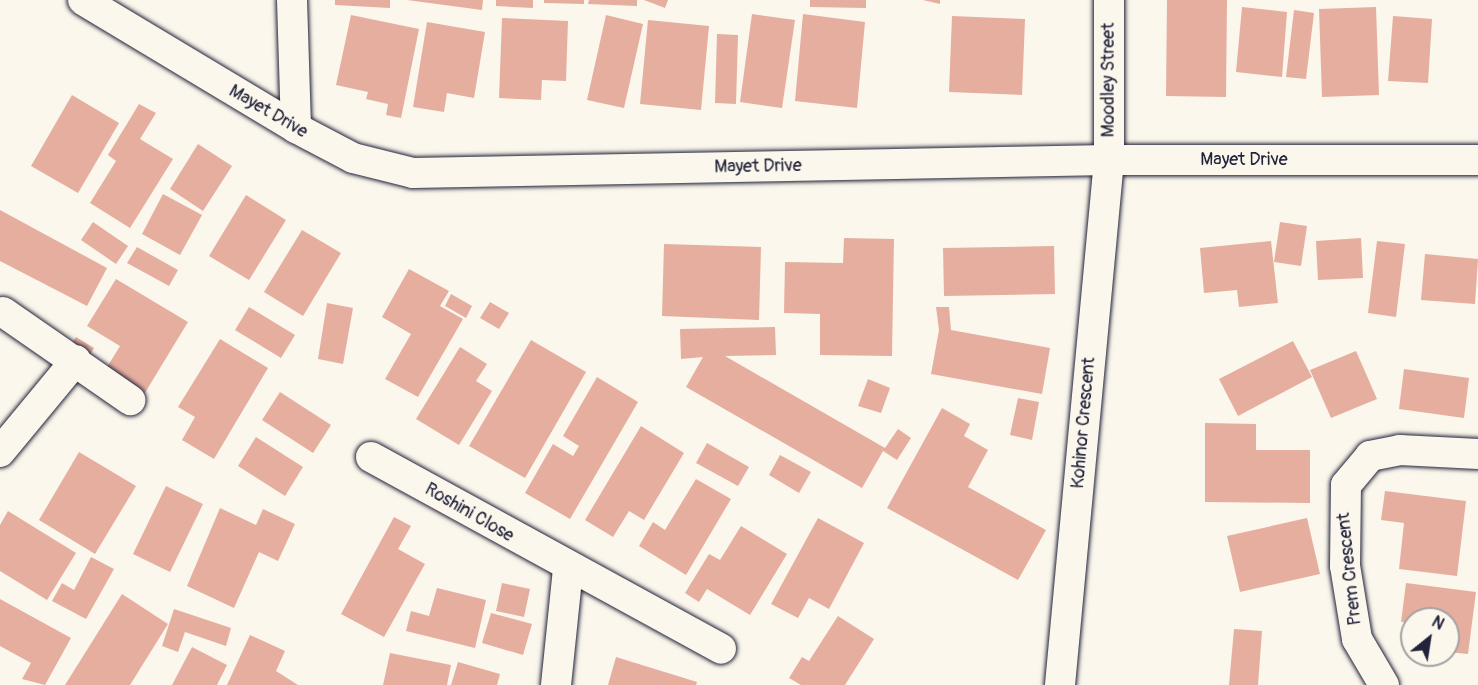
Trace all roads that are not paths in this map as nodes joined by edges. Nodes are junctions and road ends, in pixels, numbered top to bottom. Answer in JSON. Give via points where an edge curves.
{"nodes":[{"id":1,"x":83,"y":0,"type":"edge"},
{"id":2,"x":292,"y":0,"type":"edge"},
{"id":3,"x":1109,"y":0,"type":"edge"},
{"id":4,"x":296,"y":128,"type":"junction"},
{"id":5,"x":1109,"y":160,"type":"junction"},
{"id":6,"x":1478,"y":160,"type":"edge"},
{"id":7,"x":3,"y":312,"type":"dead end"},
{"id":8,"x":76,"y":360,"type":"junction"},
{"id":9,"x":130,"y":400,"type":"dead end"},
{"id":10,"x":0,"y":452,"type":"edge"},
{"id":11,"x":1478,"y":454,"type":"edge"},
{"id":12,"x":371,"y":457,"type":"dead end"},
{"id":13,"x":568,"y":569,"type":"junction"},
{"id":14,"x":721,"y":649,"type":"dead end"},
{"id":15,"x":556,"y":685,"type":"edge"},
{"id":16,"x":1060,"y":685,"type":"edge"},
{"id":17,"x":1384,"y":685,"type":"edge"}],
"edges":[{"from":1,"to":4,"type":"street","name":"Mayet Drive"},
{"from":2,"to":4,"type":"street"},
{"from":3,"to":5,"type":"street","name":"Moodley Street"},
{"from":4,"to":5,"type":"street","name":"Mayet Drive","via":[[353,158],[413,173]]},
{"from":5,"to":6,"type":"street","name":"Mayet Drive"},
{"from":5,"to":16,"type":"street","name":"Kohinor Crescent"},
{"from":7,"to":8,"type":"street"},
{"from":8,"to":9,"type":"street"},
{"from":8,"to":10,"type":"street"},
{"from":11,"to":17,"type":"street","name":"Prem Crescent","via":[[1400,450],[1370,456],[1347,485],[1345,566],[1357,639]]},
{"from":12,"to":13,"type":"street","name":"Roshini Close"},
{"from":13,"to":14,"type":"street","name":"Roshini Close"},
{"from":13,"to":15,"type":"street"}]}
